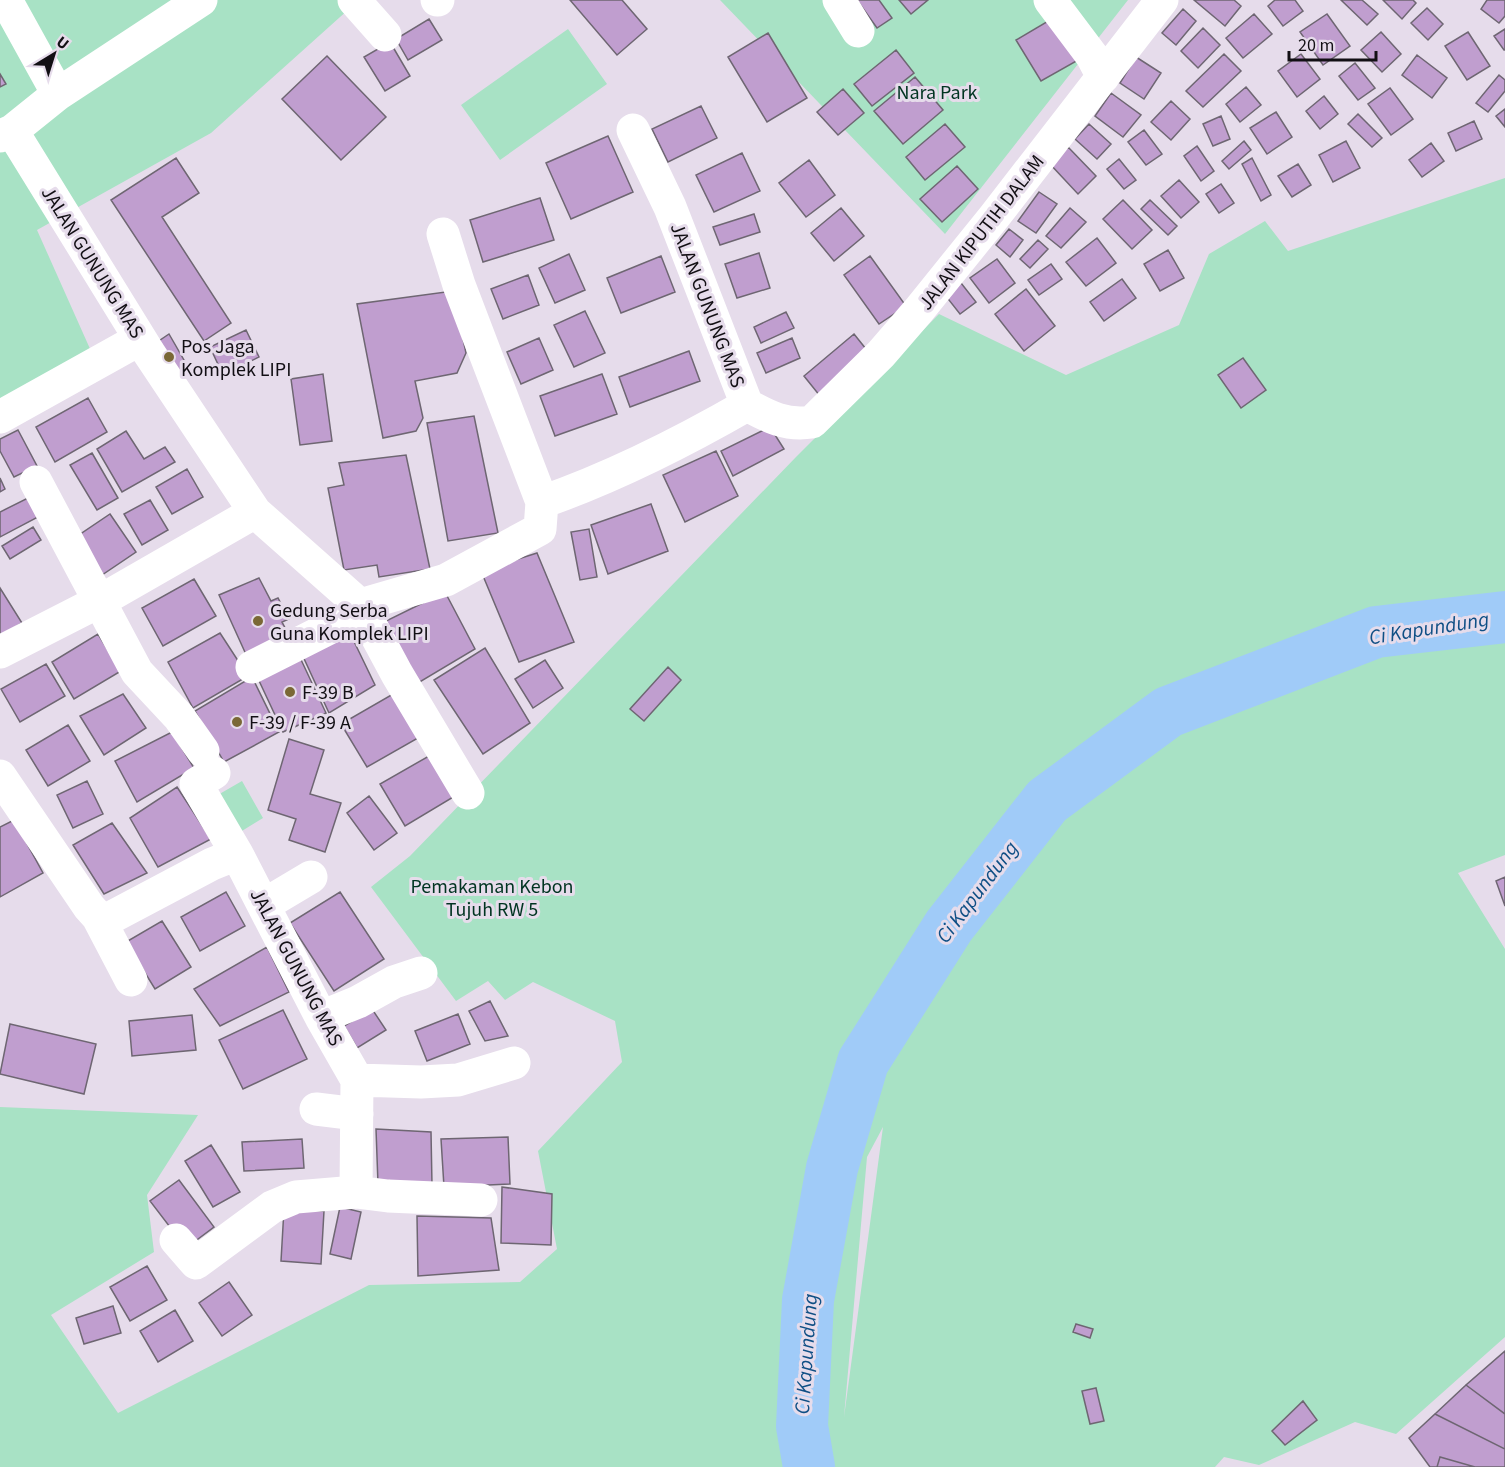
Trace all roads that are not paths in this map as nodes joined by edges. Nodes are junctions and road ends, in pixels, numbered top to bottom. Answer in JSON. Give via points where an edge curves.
{"nodes":[{"id":1,"x":6,"y":0,"type":"edge"},
{"id":2,"x":201,"y":0,"type":"edge"},
{"id":3,"x":354,"y":0,"type":"edge"},
{"id":4,"x":839,"y":0,"type":"edge"},
{"id":5,"x":1050,"y":0,"type":"edge"},
{"id":6,"x":1161,"y":0,"type":"edge"},
{"id":7,"x":858,"y":31,"type":"dead end"},
{"id":8,"x":385,"y":35,"type":"dead end"},
{"id":9,"x":1103,"y":77,"type":"junction"},
{"id":10,"x":58,"y":94,"type":"junction"},
{"id":11,"x":633,"y":130,"type":"dead end"},
{"id":12,"x":6,"y":133,"type":"edge"},
{"id":13,"x":443,"y":234,"type":"dead end"},
{"id":14,"x":140,"y":339,"type":"junction"},
{"id":15,"x":761,"y":412,"type":"junction"},
{"id":16,"x":0,"y":417,"type":"edge"},
{"id":17,"x":36,"y":482,"type":"dead end"},
{"id":18,"x":542,"y":502,"type":"junction"},
{"id":19,"x":255,"y":512,"type":"junction"},
{"id":20,"x":100,"y":602,"type":"junction"},
{"id":21,"x":361,"y":608,"type":"junction"},
{"id":22,"x":0,"y":652,"type":"edge"},
{"id":23,"x":252,"y":667,"type":"dead end"},
{"id":24,"x":1,"y":780,"type":"edge"},
{"id":25,"x":468,"y":793,"type":"dead end"},
{"id":26,"x":237,"y":854,"type":"junction"},
{"id":27,"x":311,"y":877,"type":"dead end"},
{"id":28,"x":264,"y":905,"type":"junction"},
{"id":29,"x":98,"y":917,"type":"junction"},
{"id":30,"x":421,"y":973,"type":"dead end"},
{"id":31,"x":131,"y":980,"type":"dead end"},
{"id":32,"x":321,"y":1017,"type":"junction"},
{"id":33,"x":514,"y":1063,"type":"dead end"},
{"id":34,"x":357,"y":1080,"type":"junction"},
{"id":35,"x":316,"y":1109,"type":"dead end"},
{"id":36,"x":357,"y":1114,"type":"junction"},
{"id":37,"x":356,"y":1192,"type":"junction"},
{"id":38,"x":481,"y":1200,"type":"dead end"},
{"id":39,"x":176,"y":1240,"type":"dead end"}],
"edges":[{"from":1,"to":10,"type":"street"},
{"from":2,"to":10,"type":"street"},
{"from":3,"to":8,"type":"street"},
{"from":4,"to":7,"type":"street"},
{"from":5,"to":9,"type":"street"},
{"from":6,"to":9,"type":"street","name":"JALAN KIPUTIH DALAM"},
{"from":9,"to":15,"type":"street","name":"JALAN KIPUTIH DALAM","via":[[919,310],[812,422],[799,424]]},
{"from":10,"to":12,"type":"street"},
{"from":11,"to":15,"type":"street","name":"JALAN GUNUNG MAS"},
{"from":12,"to":14,"type":"street","name":"JALAN GUNUNG MAS"},
{"from":13,"to":18,"type":"street"},
{"from":14,"to":16,"type":"street"},
{"from":14,"to":19,"type":"street","name":"JALAN GUNUNG MAS"},
{"from":15,"to":18,"type":"street","name":"JALAN GUNUNG MAS","via":[[687,439],[581,489]]},
{"from":17,"to":20,"type":"street","name":"JALAN GUNUNG MAS"},
{"from":18,"to":21,"type":"street","via":[[540,529],[446,580]]},
{"from":19,"to":20,"type":"street"},
{"from":19,"to":21,"type":"street","name":"JALAN GUNUNG MAS"},
{"from":20,"to":22,"type":"street"},
{"from":20,"to":26,"type":"street","name":"JALAN GUNUNG MAS","via":[[137,672],[179,717],[208,762],[196,784]]},
{"from":21,"to":23,"type":"street"},
{"from":21,"to":25,"type":"street","name":"JALAN GUNUNG MAS"},
{"from":24,"to":29,"type":"street"},
{"from":26,"to":28,"type":"street","name":"JALAN GUNUNG MAS"},
{"from":26,"to":29,"type":"street","via":[[110,918]]},
{"from":27,"to":28,"type":"street"},
{"from":28,"to":32,"type":"street","name":"JALAN GUNUNG MAS"},
{"from":29,"to":31,"type":"street"},
{"from":30,"to":32,"type":"street"},
{"from":32,"to":34,"type":"street","name":"JALAN GUNUNG MAS"},
{"from":33,"to":34,"type":"street","via":[[458,1080]]},
{"from":34,"to":36,"type":"street","name":"JALAN GUNUNG MAS"},
{"from":35,"to":36,"type":"street"},
{"from":36,"to":37,"type":"street","name":"JALAN GUNUNG MAS"},
{"from":37,"to":38,"type":"street"},
{"from":37,"to":39,"type":"street","via":[[281,1202],[196,1263]]}]}
